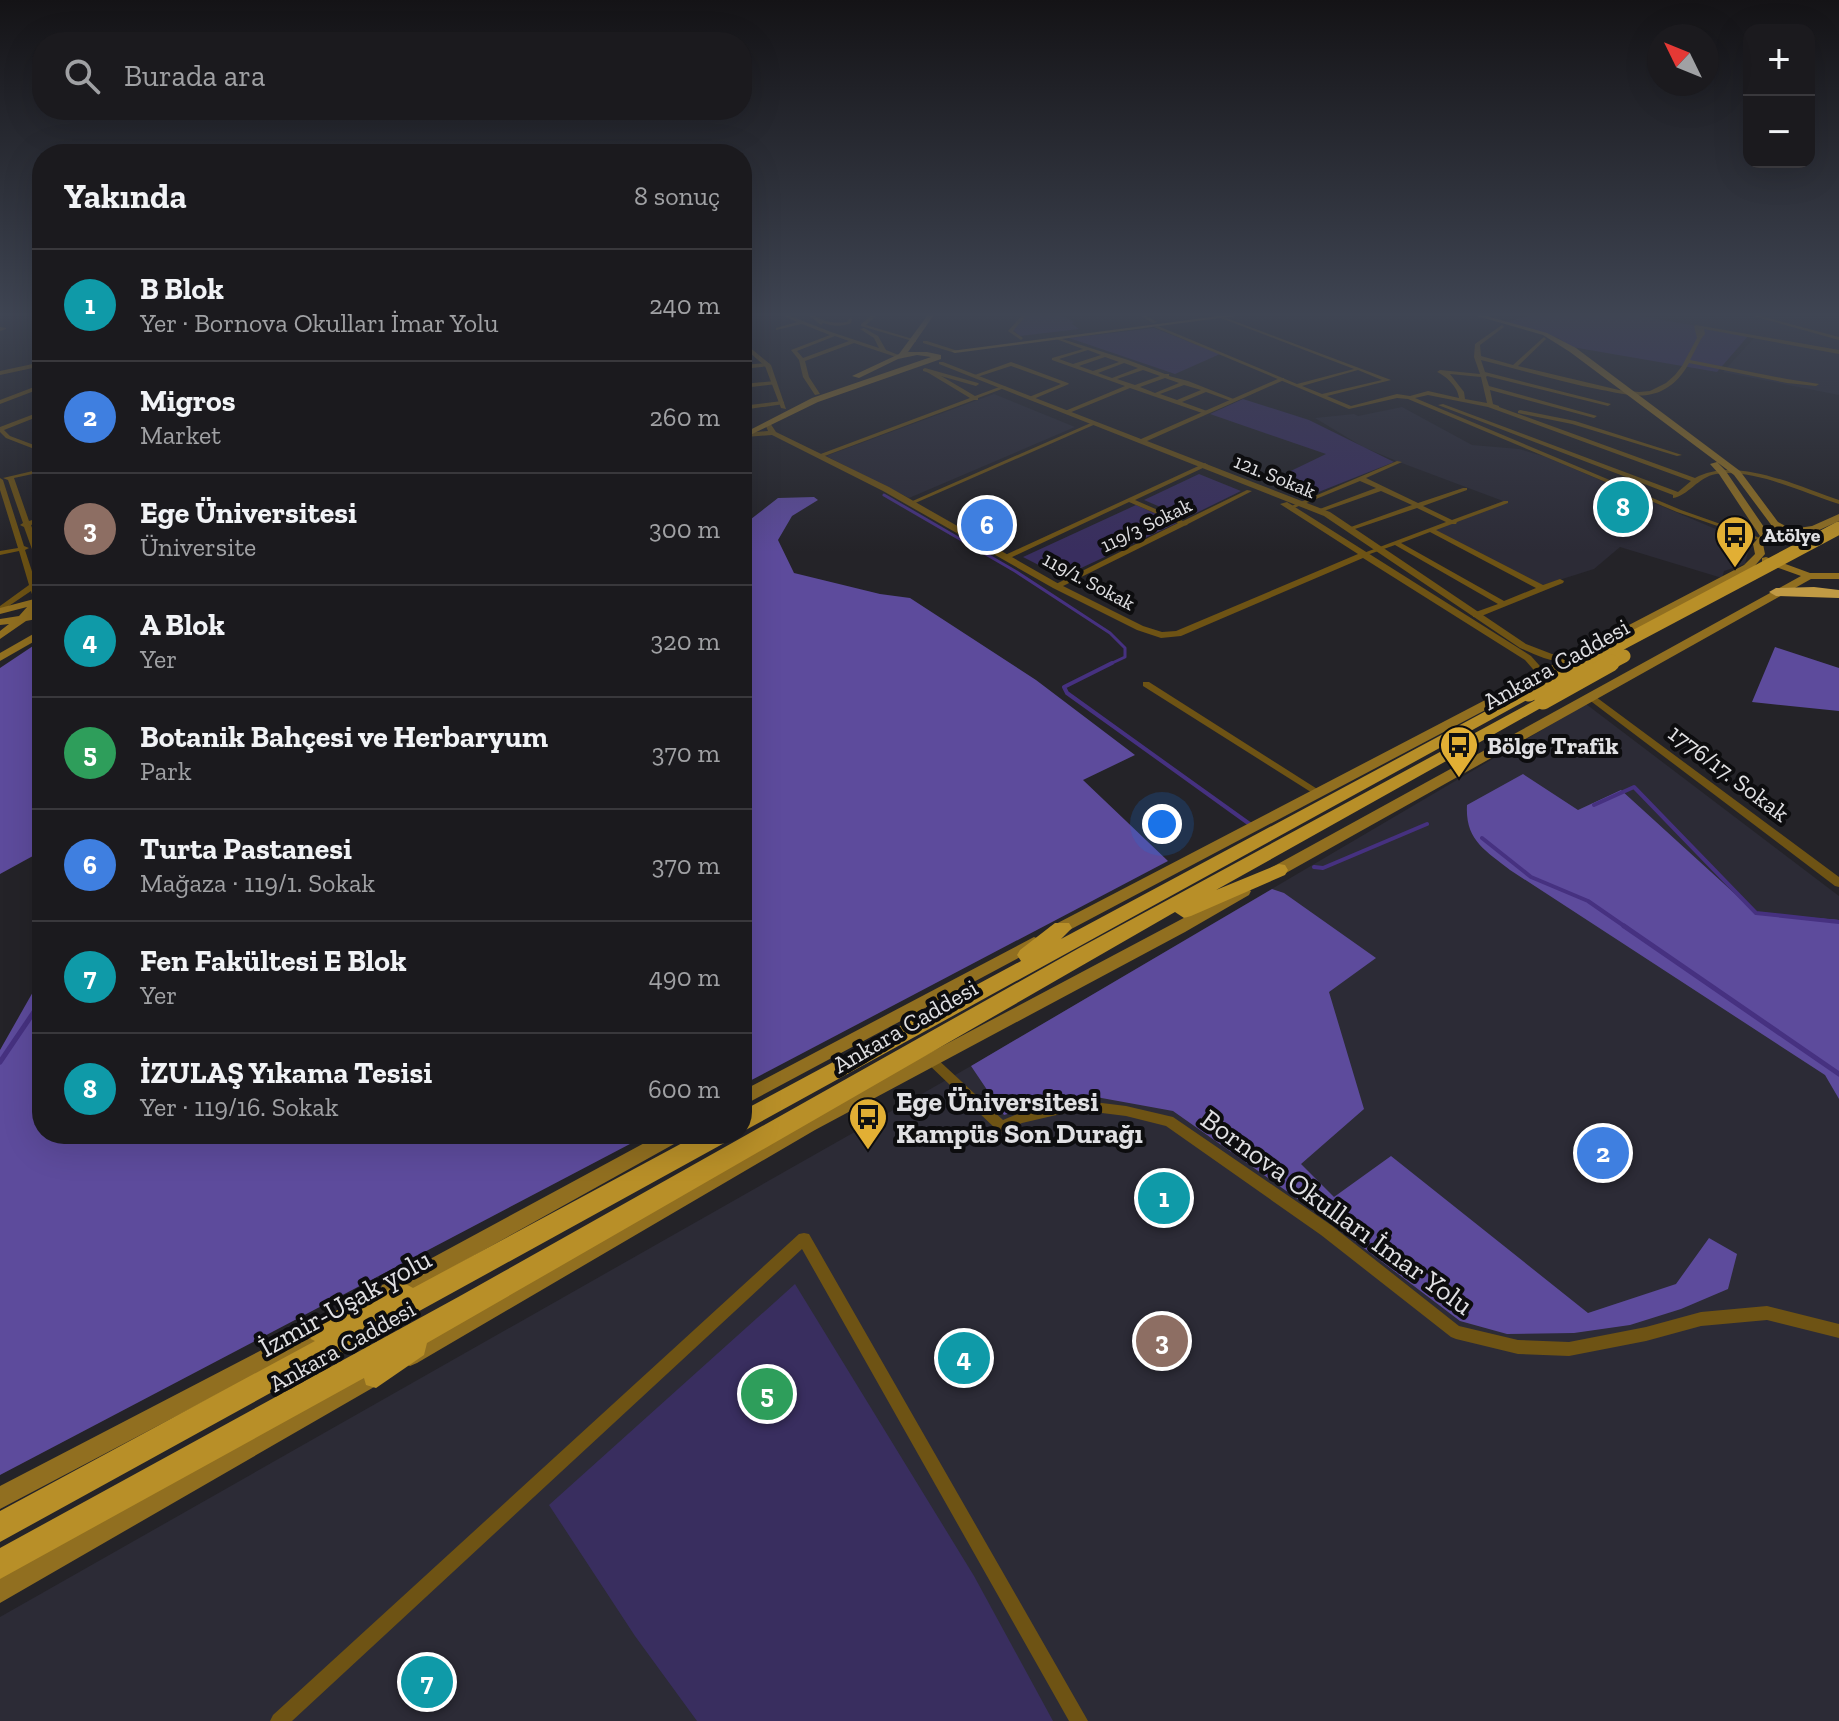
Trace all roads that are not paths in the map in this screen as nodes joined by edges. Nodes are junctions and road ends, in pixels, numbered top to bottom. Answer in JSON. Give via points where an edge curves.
{"nodes":[{"id":1,"x":25,"y":392,"type":"edge"},
{"id":2,"x":778,"y":392,"type":"edge"},
{"id":3,"x":821,"y":392,"type":"edge"},
{"id":4,"x":831,"y":392,"type":"edge"},
{"id":5,"x":965,"y":392,"type":"edge"},
{"id":6,"x":992,"y":392,"type":"edge"},
{"id":7,"x":1008,"y":392,"type":"edge"},
{"id":8,"x":1011,"y":392,"type":"edge"},
{"id":9,"x":1045,"y":392,"type":"edge"},
{"id":10,"x":1117,"y":392,"type":"edge"},
{"id":11,"x":1146,"y":392,"type":"edge"},
{"id":12,"x":1161,"y":392,"type":"edge"},
{"id":13,"x":1201,"y":392,"type":"edge"},
{"id":14,"x":1213,"y":392,"type":"edge"},
{"id":15,"x":1251,"y":392,"type":"edge"},
{"id":16,"x":1317,"y":392,"type":"edge"},
{"id":17,"x":1335,"y":392,"type":"edge"},
{"id":18,"x":1461,"y":392,"type":"edge"},
{"id":19,"x":1488,"y":392,"type":"edge"},
{"id":20,"x":1523,"y":392,"type":"edge"},
{"id":21,"x":1549,"y":392,"type":"edge"},
{"id":22,"x":1653,"y":392,"type":"edge"},
{"id":23,"x":1622,"y":393,"type":"junction"},
{"id":24,"x":817,"y":394,"type":"joint"},
{"id":25,"x":1633,"y":394,"type":"junction"},
{"id":26,"x":1154,"y":395,"type":"junction"},
{"id":27,"x":1324,"y":395,"type":"junction"},
{"id":28,"x":1409,"y":397,"type":"junction"},
{"id":29,"x":1031,"y":398,"type":"junction"},
{"id":30,"x":976,"y":399,"type":"junction"},
{"id":31,"x":1233,"y":400,"type":"junction"},
{"id":32,"x":1462,"y":400,"type":"junction"},
{"id":33,"x":0,"y":402,"type":"edge"},
{"id":34,"x":1177,"y":402,"type":"junction"},
{"id":35,"x":1423,"y":403,"type":"junction"},
{"id":36,"x":1608,"y":404,"type":"junction"},
{"id":37,"x":783,"y":406,"type":"junction"},
{"id":38,"x":1490,"y":406,"type":"junction"},
{"id":39,"x":752,"y":408,"type":"edge"},
{"id":40,"x":1067,"y":412,"type":"junction"},
{"id":41,"x":1205,"y":412,"type":"junction"},
{"id":42,"x":1594,"y":416,"type":"junction"},
{"id":43,"x":32,"y":417,"type":"edge"},
{"id":44,"x":1092,"y":425,"type":"junction"},
{"id":45,"x":1581,"y":425,"type":"junction"},
{"id":46,"x":752,"y":427,"type":"edge"},
{"id":47,"x":771,"y":428,"type":"junction"},
{"id":48,"x":0,"y":429,"type":"edge"},
{"id":49,"x":752,"y":431,"type":"edge"},
{"id":50,"x":8,"y":437,"type":"junction"},
{"id":51,"x":0,"y":439,"type":"edge"},
{"id":52,"x":1142,"y":441,"type":"junction"},
{"id":53,"x":32,"y":448,"type":"edge"},
{"id":54,"x":1603,"y":448,"type":"junction"},
{"id":55,"x":820,"y":456,"type":"junction"},
{"id":56,"x":1584,"y":459,"type":"junction"},
{"id":57,"x":1399,"y":462,"type":"dead end"},
{"id":58,"x":1653,"y":465,"type":"junction"},
{"id":59,"x":1200,"y":467,"type":"junction"},
{"id":60,"x":1722,"y":472,"type":"junction"},
{"id":61,"x":32,"y":473,"type":"edge"},
{"id":62,"x":1737,"y":473,"type":"junction"},
{"id":63,"x":10,"y":477,"type":"junction"},
{"id":64,"x":1360,"y":478,"type":"junction"},
{"id":65,"x":0,"y":480,"type":"edge"},
{"id":66,"x":1695,"y":480,"type":"junction"},
{"id":67,"x":1383,"y":488,"type":"junction"},
{"id":68,"x":1465,"y":489,"type":"dead end"},
{"id":69,"x":1249,"y":491,"type":"junction"},
{"id":70,"x":1679,"y":495,"type":"junction"},
{"id":71,"x":1130,"y":500,"type":"junction"},
{"id":72,"x":1506,"y":502,"type":"dead end"},
{"id":73,"x":1839,"y":502,"type":"edge"},
{"id":74,"x":911,"y":503,"type":"junction"},
{"id":75,"x":1416,"y":504,"type":"junction"},
{"id":76,"x":1662,"y":504,"type":"junction"},
{"id":77,"x":1297,"y":505,"type":"junction"},
{"id":78,"x":1319,"y":511,"type":"junction"},
{"id":79,"x":23,"y":515,"type":"junction"},
{"id":80,"x":10,"y":517,"type":"junction"},
{"id":81,"x":1839,"y":517,"type":"edge"},
{"id":82,"x":0,"y":518,"type":"edge"},
{"id":83,"x":32,"y":522,"type":"edge"},
{"id":84,"x":1454,"y":523,"type":"junction"},
{"id":85,"x":26,"y":524,"type":"junction"},
{"id":86,"x":1185,"y":524,"type":"junction"},
{"id":87,"x":13,"y":528,"type":"junction"},
{"id":88,"x":1839,"y":528,"type":"edge"},
{"id":89,"x":1350,"y":529,"type":"junction"},
{"id":90,"x":1431,"y":530,"type":"junction"},
{"id":91,"x":1791,"y":532,"type":"junction"},
{"id":92,"x":1762,"y":538,"type":"junction"},
{"id":93,"x":32,"y":539,"type":"edge"},
{"id":94,"x":1839,"y":540,"type":"edge"},
{"id":95,"x":1396,"y":543,"type":"junction"},
{"id":96,"x":32,"y":547,"type":"edge"},
{"id":97,"x":19,"y":549,"type":"junction"},
{"id":98,"x":1380,"y":550,"type":"junction"},
{"id":99,"x":0,"y":553,"type":"edge"},
{"id":100,"x":1365,"y":554,"type":"junction"},
{"id":101,"x":1760,"y":554,"type":"junction"},
{"id":102,"x":1007,"y":556,"type":"junction"},
{"id":103,"x":1809,"y":576,"type":"junction"},
{"id":104,"x":1839,"y":576,"type":"edge"},
{"id":105,"x":32,"y":580,"type":"edge"},
{"id":106,"x":1560,"y":581,"type":"dead end"},
{"id":107,"x":32,"y":586,"type":"edge"},
{"id":108,"x":1056,"y":586,"type":"junction"},
{"id":109,"x":1839,"y":586,"type":"edge"},
{"id":110,"x":1540,"y":587,"type":"junction"},
{"id":111,"x":1776,"y":592,"type":"junction"},
{"id":112,"x":1839,"y":594,"type":"edge"},
{"id":113,"x":32,"y":603,"type":"edge"},
{"id":114,"x":1502,"y":603,"type":"junction"},
{"id":115,"x":32,"y":609,"type":"edge"},
{"id":116,"x":0,"y":610,"type":"edge"},
{"id":117,"x":1476,"y":615,"type":"junction"},
{"id":118,"x":32,"y":617,"type":"edge"},
{"id":119,"x":22,"y":619,"type":"junction"},
{"id":120,"x":0,"y":622,"type":"edge"},
{"id":121,"x":0,"y":636,"type":"edge"},
{"id":122,"x":32,"y":638,"type":"edge"},
{"id":123,"x":0,"y":658,"type":"edge"},
{"id":124,"x":1573,"y":659,"type":"junction"},
{"id":125,"x":1542,"y":674,"type":"junction"},
{"id":126,"x":1146,"y":684,"type":"dead end"},
{"id":127,"x":1536,"y":697,"type":"junction"},
{"id":128,"x":1592,"y":697,"type":"junction"},
{"id":129,"x":1317,"y":792,"type":"junction"},
{"id":130,"x":1279,"y":870,"type":"junction"},
{"id":131,"x":1839,"y":883,"type":"edge"},
{"id":132,"x":1062,"y":928,"type":"junction"},
{"id":133,"x":1086,"y":953,"type":"junction"},
{"id":134,"x":984,"y":989,"type":"junction"},
{"id":135,"x":930,"y":1059,"type":"junction"},
{"id":136,"x":752,"y":1094,"type":"edge"},
{"id":137,"x":752,"y":1117,"type":"edge"},
{"id":138,"x":659,"y":1144,"type":"edge"},
{"id":139,"x":702,"y":1144,"type":"edge"},
{"id":140,"x":751,"y":1144,"type":"edge"},
{"id":141,"x":752,"y":1144,"type":"edge"},
{"id":142,"x":484,"y":1263,"type":"junction"},
{"id":143,"x":469,"y":1305,"type":"junction"},
{"id":144,"x":320,"y":1330,"type":"junction"},
{"id":145,"x":1839,"y":1331,"type":"edge"},
{"id":146,"x":376,"y":1375,"type":"junction"},
{"id":147,"x":0,"y":1498,"type":"edge"},
{"id":148,"x":0,"y":1527,"type":"edge"},
{"id":149,"x":0,"y":1564,"type":"edge"},
{"id":150,"x":0,"y":1591,"type":"edge"},
{"id":151,"x":279,"y":1721,"type":"edge"},
{"id":152,"x":1079,"y":1721,"type":"edge"}],
"edges":[{"from":1,"to":33,"type":"street"},
{"from":2,"to":37,"type":"street"},
{"from":3,"to":24,"type":"main road"},
{"from":4,"to":47,"type":"main road"},
{"from":5,"to":30,"type":"street","name":"121. Sokak"},
{"from":6,"to":30,"type":"street"},
{"from":7,"to":44,"type":"street","name":"121. Sokak"},
{"from":8,"to":29,"type":"street","name":"121. Sokak"},
{"from":9,"to":29,"type":"street"},
{"from":10,"to":40,"type":"street"},
{"from":11,"to":26,"type":"street"},
{"from":12,"to":26,"type":"street"},
{"from":13,"to":34,"type":"street"},
{"from":14,"to":31,"type":"street"},
{"from":15,"to":31,"type":"street"},
{"from":16,"to":27,"type":"street"},
{"from":17,"to":27,"type":"street"},
{"from":18,"to":32,"type":"street"},
{"from":19,"to":38,"type":"street"},
{"from":20,"to":42,"type":"street"},
{"from":21,"to":36,"type":"street"},
{"from":22,"to":25,"type":"street"},
{"from":23,"to":25,"type":"street"},
{"from":23,"to":36,"type":"street"},
{"from":23,"to":60,"type":"main road"},
{"from":24,"to":37,"type":"main road"},
{"from":25,"to":62,"type":"main road"},
{"from":26,"to":34,"type":"street"},
{"from":27,"to":28,"type":"street","via":[[1351,408]]},
{"from":28,"to":32,"type":"street","via":[[1428,393]]},
{"from":28,"to":35,"type":"street"},
{"from":29,"to":40,"type":"street","name":"121. Sokak"},
{"from":30,"to":55,"type":"street"},
{"from":31,"to":41,"type":"street"},
{"from":32,"to":38,"type":"street"},
{"from":34,"to":41,"type":"street"},
{"from":35,"to":56,"type":"street","via":[[1452,408]]},
{"from":35,"to":76,"type":"street"},
{"from":36,"to":42,"type":"street"},
{"from":37,"to":39,"type":"street"},
{"from":37,"to":46,"type":"main road"},
{"from":38,"to":45,"type":"street"},
{"from":38,"to":54,"type":"street"},
{"from":40,"to":44,"type":"street","name":"121. Sokak"},
{"from":41,"to":52,"type":"street"},
{"from":42,"to":45,"type":"street"},
{"from":43,"to":48,"type":"street"},
{"from":44,"to":52,"type":"street","name":"121. Sokak"},
{"from":44,"to":59,"type":"street","name":"121. Sokak"},
{"from":44,"to":74,"type":"street"},
{"from":45,"to":58,"type":"street","via":[[1677,455]]},
{"from":47,"to":49,"type":"main road"},
{"from":47,"to":55,"type":"street","name":"119/1. Sokak"},
{"from":48,"to":50,"type":"street"},
{"from":50,"to":51,"type":"street"},
{"from":50,"to":53,"type":"street"},
{"from":52,"to":59,"type":"street","name":"121. Sokak"},
{"from":54,"to":56,"type":"street"},
{"from":54,"to":58,"type":"street"},
{"from":55,"to":74,"type":"street","name":"119/1. Sokak"},
{"from":56,"to":70,"type":"street"},
{"from":57,"to":64,"type":"street"},
{"from":58,"to":66,"type":"street"},
{"from":59,"to":69,"type":"street","name":"121. Sokak"},
{"from":59,"to":71,"type":"street"},
{"from":59,"to":77,"type":"street","name":"121. Sokak"},
{"from":60,"to":62,"type":"street"},
{"from":60,"to":66,"type":"street"},
{"from":60,"to":92,"type":"main road"},
{"from":61,"to":63,"type":"street"},
{"from":62,"to":73,"type":"street"},
{"from":62,"to":91,"type":"main road","via":[[1775,524]]},
{"from":63,"to":65,"type":"street"},
{"from":63,"to":79,"type":"street"},
{"from":64,"to":67,"type":"street"},
{"from":64,"to":77,"type":"street"},
{"from":65,"to":80,"type":"street"},
{"from":66,"to":70,"type":"street"},
{"from":67,"to":75,"type":"street"},
{"from":67,"to":78,"type":"street"},
{"from":68,"to":75,"type":"street"},
{"from":69,"to":77,"type":"street","name":"121. Sokak"},
{"from":69,"to":86,"type":"street","name":"119/3 Sokak"},
{"from":70,"to":76,"type":"street"},
{"from":71,"to":86,"type":"street"},
{"from":71,"to":102,"type":"street"},
{"from":72,"to":84,"type":"street"},
{"from":74,"to":102,"type":"street","name":"119/1. Sokak"},
{"from":75,"to":84,"type":"street"},
{"from":75,"to":89,"type":"street"},
{"from":76,"to":92,"type":"street"},
{"from":77,"to":78,"type":"street","name":"121. Sokak"},
{"from":77,"to":100,"type":"street","name":"121. Sokak"},
{"from":78,"to":89,"type":"street","name":"121. Sokak"},
{"from":79,"to":80,"type":"street"},
{"from":79,"to":85,"type":"street"},
{"from":80,"to":82,"type":"street"},
{"from":80,"to":87,"type":"street"},
{"from":81,"to":91,"type":"main road"},
{"from":83,"to":85,"type":"street"},
{"from":84,"to":90,"type":"street"},
{"from":85,"to":87,"type":"street"},
{"from":85,"to":93,"type":"street"},
{"from":86,"to":108,"type":"street","name":"119/3 Sokak"},
{"from":87,"to":97,"type":"street"},
{"from":88,"to":127,"type":"highway","name":"Ankara Caddesi","bridge":true},
{"from":89,"to":98,"type":"street","name":"121. Sokak"},
{"from":90,"to":95,"type":"street"},
{"from":90,"to":110,"type":"street"},
{"from":91,"to":92,"type":"main road"},
{"from":91,"to":94,"type":"main road"},
{"from":92,"to":101,"type":"main road"},
{"from":94,"to":127,"type":"highway","name":"Ankara Caddesi","bridge":true},
{"from":95,"to":98,"type":"street"},
{"from":95,"to":114,"type":"street"},
{"from":96,"to":97,"type":"street"},
{"from":97,"to":99,"type":"street"},
{"from":97,"to":105,"type":"street"},
{"from":98,"to":100,"type":"street"},
{"from":98,"to":117,"type":"street","name":"121. Sokak"},
{"from":100,"to":108,"type":"street","name":"119/1. Sokak","via":[[1171,636],[1151,633]]},
{"from":100,"to":125,"type":"street","name":"121. Sokak","via":[[1528,658]]},
{"from":101,"to":103,"type":"main road"},
{"from":101,"to":124,"type":"main road","name":"Ankara Caddesi","via":[[1748,567]]},
{"from":102,"to":108,"type":"street","name":"119/1. Sokak"},
{"from":103,"to":104,"type":"main road","name":"Ankara Caddesi"},
{"from":103,"to":109,"type":"highway"},
{"from":103,"to":111,"type":"main road","name":"Ankara Caddesi"},
{"from":106,"to":110,"type":"street"},
{"from":107,"to":116,"type":"street"},
{"from":110,"to":114,"type":"street"},
{"from":111,"to":112,"type":"highway"},
{"from":111,"to":128,"type":"main road","name":"Ankara Caddesi"},
{"from":113,"to":116,"type":"main road"},
{"from":114,"to":117,"type":"street"},
{"from":115,"to":119,"type":"main road"},
{"from":117,"to":124,"type":"street","name":"121. Sokak","via":[[1538,653]]},
{"from":118,"to":119,"type":"main road"},
{"from":119,"to":120,"type":"main road"},
{"from":119,"to":121,"type":"main road"},
{"from":122,"to":123,"type":"main road"},
{"from":124,"to":125,"type":"main road","name":"Ankara Caddesi"},
{"from":125,"to":129,"type":"main road","name":"Ankara Caddesi"},
{"from":126,"to":129,"type":"street"},
{"from":127,"to":133,"type":"highway","name":"Ankara Caddesi"},
{"from":127,"to":134,"type":"highway","name":"Ankara Caddesi"},
{"from":128,"to":130,"type":"main road","name":"Ankara Caddesi"},
{"from":128,"to":131,"type":"street","name":"1776/17. Sokak"},
{"from":129,"to":132,"type":"main road","name":"Ankara Caddesi"},
{"from":130,"to":133,"type":"highway"},
{"from":130,"to":135,"type":"main road","name":"Ankara Caddesi"},
{"from":132,"to":134,"type":"highway"},
{"from":132,"to":136,"type":"main road","name":"Ankara Caddesi"},
{"from":133,"to":141,"type":"highway","name":"Ankara Caddesi"},
{"from":134,"to":137,"type":"highway"},
{"from":135,"to":145,"type":"street","name":"Bornova Okulları İmar Yolu","via":[[1002,1127],[1078,1105],[1169,1121],[1304,1214],[1456,1332],[1518,1347],[1569,1349],[1701,1319],[1767,1313]]},
{"from":135,"to":146,"type":"main road","name":"Ankara Caddesi"},
{"from":138,"to":144,"type":"main road","name":"Ankara Caddesi"},
{"from":139,"to":142,"type":"highway","name":"İzmir-Uşak yolu"},
{"from":140,"to":143,"type":"highway","name":"Ankara Caddesi"},
{"from":142,"to":144,"type":"highway"},
{"from":142,"to":148,"type":"highway","name":"İzmir-Uşak yolu"},
{"from":143,"to":146,"type":"highway"},
{"from":143,"to":149,"type":"highway","name":"Ankara Caddesi"},
{"from":144,"to":147,"type":"main road","name":"Ankara Caddesi"},
{"from":146,"to":150,"type":"main road","name":"Ankara Caddesi"},
{"from":151,"to":152,"type":"street","via":[[804,1239]]}]}
